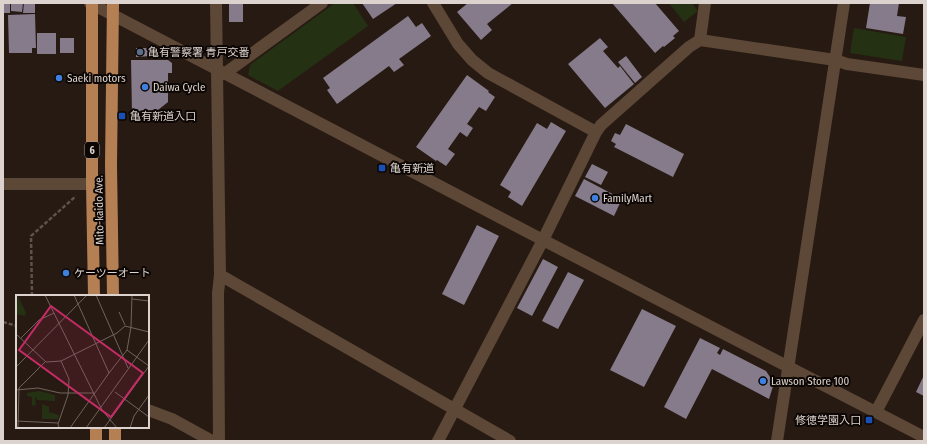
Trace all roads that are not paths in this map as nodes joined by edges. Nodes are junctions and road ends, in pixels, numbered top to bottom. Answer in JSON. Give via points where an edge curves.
{"nodes":[{"id":1,"x":91,"y":3,"type":"edge"},
{"id":2,"x":113,"y":3,"type":"edge"},
{"id":3,"x":216,"y":3,"type":"edge"},
{"id":4,"x":322,"y":3,"type":"edge"},
{"id":5,"x":433,"y":3,"type":"edge"},
{"id":6,"x":705,"y":3,"type":"edge"},
{"id":7,"x":844,"y":3,"type":"edge"},
{"id":8,"x":113,"y":15,"type":"junction"},
{"id":9,"x":700,"y":40,"type":"junction"},
{"id":10,"x":835,"y":60,"type":"junction"},
{"id":11,"x":221,"y":72,"type":"junction"},
{"id":12,"x":924,"y":75,"type":"edge"},
{"id":13,"x":596,"y":132,"type":"junction"},
{"id":14,"x":3,"y":184,"type":"edge"},
{"id":15,"x":92,"y":184,"type":"junction"},
{"id":16,"x":543,"y":240,"type":"junction"},
{"id":17,"x":220,"y":275,"type":"junction"},
{"id":18,"x":94,"y":295,"type":"edge"},
{"id":19,"x":113,"y":295,"type":"edge"},
{"id":20,"x":924,"y":320,"type":"edge"},
{"id":21,"x":788,"y":367,"type":"junction"},
{"id":22,"x":454,"y":409,"type":"junction"},
{"id":23,"x":149,"y":410,"type":"edge"},
{"id":24,"x":876,"y":412,"type":"junction"},
{"id":25,"x":96,"y":428,"type":"edge"},
{"id":26,"x":115,"y":428,"type":"edge"},
{"id":27,"x":924,"y":437,"type":"edge"},
{"id":28,"x":96,"y":441,"type":"edge"},
{"id":29,"x":115,"y":441,"type":"edge"},
{"id":30,"x":212,"y":441,"type":"edge"},
{"id":31,"x":219,"y":441,"type":"edge"},
{"id":32,"x":438,"y":441,"type":"edge"},
{"id":33,"x":510,"y":441,"type":"edge"},
{"id":34,"x":777,"y":441,"type":"edge"}],
"edges":[{"from":1,"to":8,"type":"street"},
{"from":1,"to":15,"type":"highway","name":"Mito-kaido Ave.","number":"6"},
{"from":2,"to":8,"type":"highway","name":"Mito-kaido Ave.","number":"6"},
{"from":3,"to":11,"type":"street"},
{"from":4,"to":11,"type":"street"},
{"from":5,"to":13,"type":"street","via":[[458,44],[472,60],[488,72]]},
{"from":6,"to":9,"type":"street"},
{"from":7,"to":10,"type":"street"},
{"from":8,"to":11,"type":"street"},
{"from":8,"to":19,"type":"highway","name":"Mito-kaido Ave.","number":"6"},
{"from":9,"to":10,"type":"street"},
{"from":9,"to":13,"type":"street","via":[[689,47]]},
{"from":10,"to":12,"type":"street"},
{"from":10,"to":21,"type":"street"},
{"from":11,"to":16,"type":"street"},
{"from":11,"to":17,"type":"street"},
{"from":13,"to":16,"type":"street"},
{"from":14,"to":15,"type":"street"},
{"from":15,"to":18,"type":"highway","name":"Mito-kaido Ave.","number":"6"},
{"from":16,"to":21,"type":"street"},
{"from":16,"to":22,"type":"street"},
{"from":17,"to":22,"type":"street"},
{"from":17,"to":31,"type":"street"},
{"from":20,"to":24,"type":"street"},
{"from":21,"to":24,"type":"street"},
{"from":21,"to":34,"type":"street"},
{"from":22,"to":32,"type":"street"},
{"from":22,"to":33,"type":"street"},
{"from":23,"to":30,"type":"street","via":[[172,419]]},
{"from":24,"to":27,"type":"street"},
{"from":25,"to":28,"type":"highway"},
{"from":26,"to":29,"type":"highway"}]}
